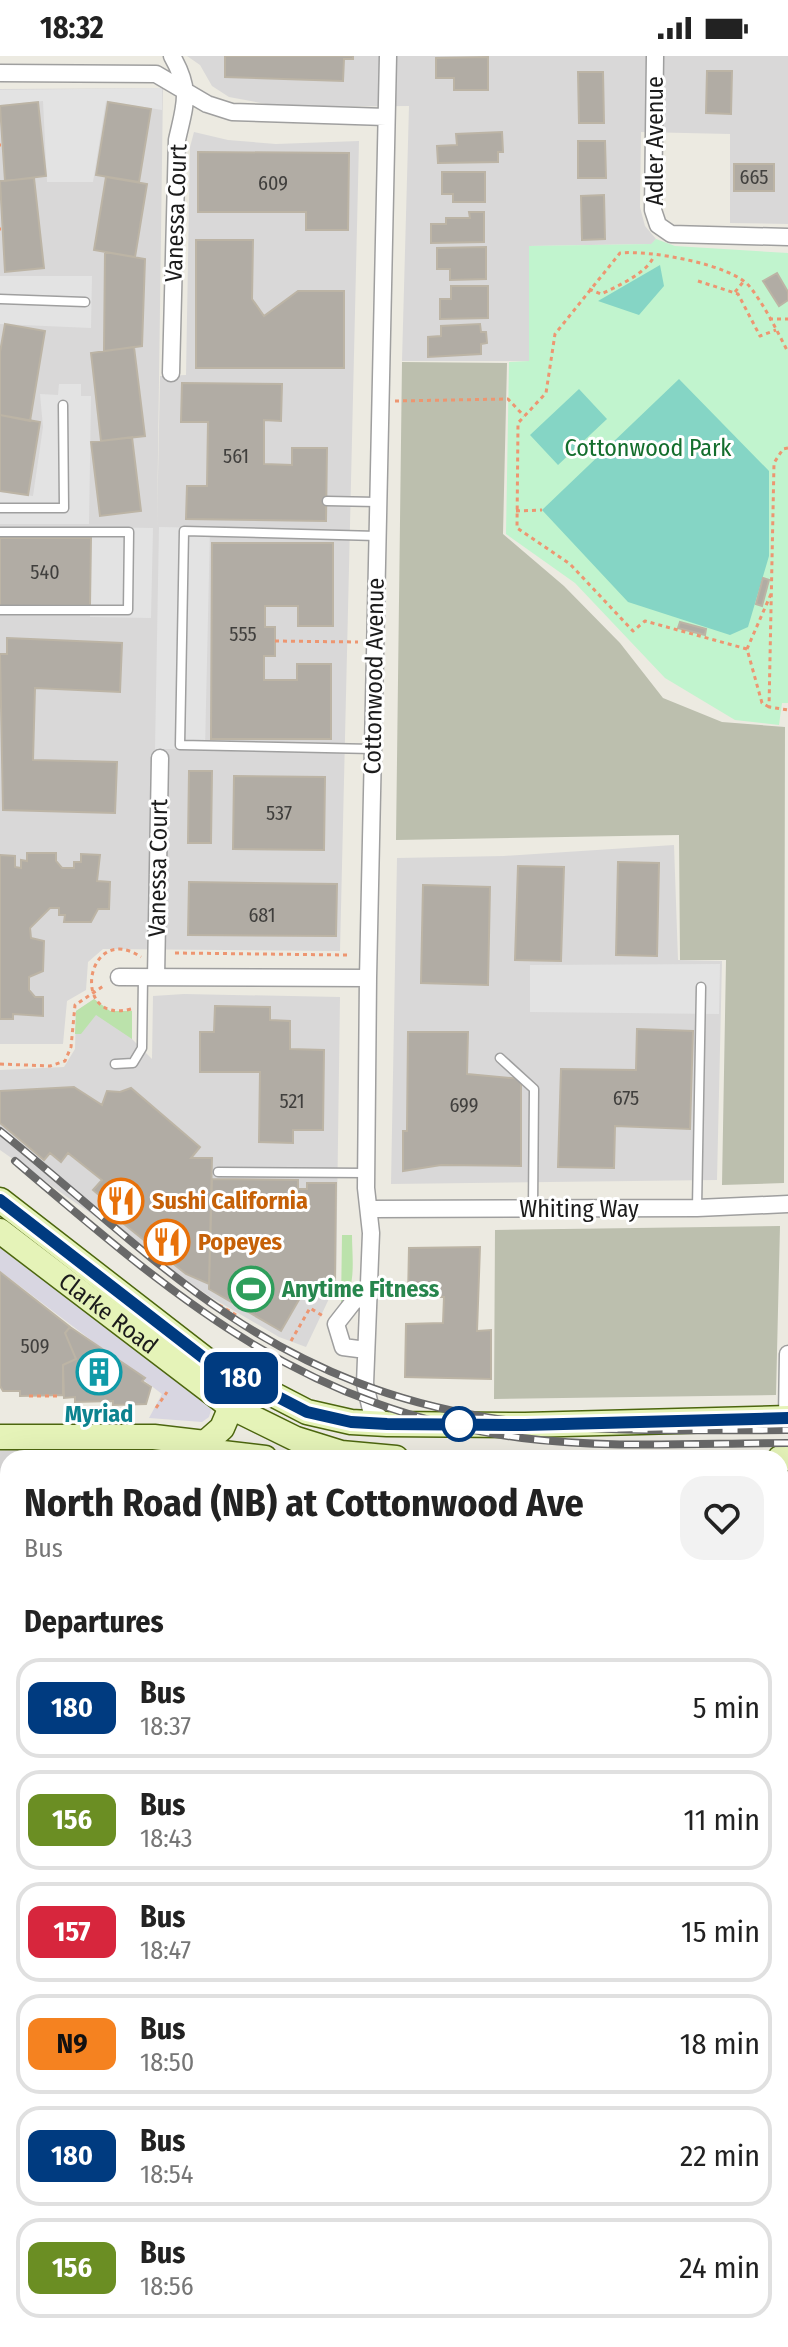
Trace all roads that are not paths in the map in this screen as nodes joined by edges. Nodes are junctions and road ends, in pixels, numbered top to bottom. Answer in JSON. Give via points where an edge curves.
{"nodes":[{"id":1,"x":172,"y":56,"type":"edge"},
{"id":2,"x":388,"y":56,"type":"edge"},
{"id":3,"x":655,"y":56,"type":"edge"},
{"id":4,"x":0,"y":73,"type":"edge"},
{"id":5,"x":186,"y":90,"type":"junction"},
{"id":6,"x":386,"y":117,"type":"junction"},
{"id":7,"x":788,"y":237,"type":"edge"},
{"id":8,"x":0,"y":299,"type":"edge"},
{"id":9,"x":85,"y":302,"type":"dead end"},
{"id":10,"x":171,"y":373,"type":"dead end"},
{"id":11,"x":63,"y":405,"type":"dead end"},
{"id":12,"x":327,"y":501,"type":"dead end"},
{"id":13,"x":377,"y":502,"type":"junction"},
{"id":14,"x":0,"y":508,"type":"edge"},
{"id":15,"x":0,"y":532,"type":"edge"},
{"id":16,"x":377,"y":536,"type":"junction"},
{"id":17,"x":0,"y":610,"type":"edge"},
{"id":18,"x":373,"y":749,"type":"junction"},
{"id":19,"x":160,"y":758,"type":"dead end"},
{"id":20,"x":119,"y":977,"type":"road end"},
{"id":21,"x":150,"y":977,"type":"junction"},
{"id":22,"x":368,"y":978,"type":"junction"},
{"id":23,"x":701,"y":987,"type":"dead end"},
{"id":24,"x":500,"y":1058,"type":"dead end"},
{"id":25,"x":115,"y":1064,"type":"dead end"},
{"id":26,"x":218,"y":1172,"type":"dead end"},
{"id":27,"x":366,"y":1173,"type":"junction"},
{"id":28,"x":0,"y":1200,"type":"edge"},
{"id":29,"x":788,"y":1204,"type":"edge"},
{"id":30,"x":697,"y":1208,"type":"junction"},
{"id":31,"x":371,"y":1209,"type":"junction"},
{"id":32,"x":533,"y":1209,"type":"junction"},
{"id":33,"x":0,"y":1231,"type":"edge"},
{"id":34,"x":368,"y":1303,"type":"junction"},
{"id":35,"x":366,"y":1350,"type":"junction"},
{"id":36,"x":788,"y":1354,"type":"edge"},
{"id":37,"x":282,"y":1401,"type":"junction"},
{"id":38,"x":231,"y":1407,"type":"junction"},
{"id":39,"x":788,"y":1418,"type":"edge"},
{"id":40,"x":387,"y":1424,"type":"junction"},
{"id":41,"x":0,"y":1437,"type":"edge"},
{"id":42,"x":205,"y":1443,"type":"junction"},
{"id":43,"x":212,"y":1450,"type":"edge"},
{"id":44,"x":323,"y":1450,"type":"edge"}],
"edges":[{"from":1,"to":5,"type":"street"},
{"from":2,"to":6,"type":"street","name":"Cottonwood Avenue"},
{"from":3,"to":7,"type":"street","name":"Adler Avenue","via":[[653,210],[658,225],[671,234]]},
{"from":4,"to":5,"type":"street","via":[[156,74]]},
{"from":5,"to":6,"type":"street","via":[[232,112]]},
{"from":5,"to":10,"type":"street","name":"Vanessa Court","via":[[177,140]]},
{"from":6,"to":13,"type":"street","name":"Cottonwood Avenue"},
{"from":8,"to":9,"type":"lane"},
{"from":11,"to":14,"type":"lane","via":[[64,508]]},
{"from":12,"to":13,"type":"lane"},
{"from":13,"to":16,"type":"street","name":"Cottonwood Avenue"},
{"from":15,"to":17,"type":"lane","via":[[129,532],[129,548],[128,610]]},
{"from":16,"to":18,"type":"street","name":"Cottonwood Avenue"},
{"from":16,"to":18,"type":"lane","via":[[184,531],[180,730],[180,745]]},
{"from":18,"to":22,"type":"street","name":"Cottonwood Avenue"},
{"from":19,"to":21,"type":"street","name":"Vanessa Court"},
{"from":20,"to":21,"type":"street"},
{"from":21,"to":22,"type":"street"},
{"from":21,"to":25,"type":"lane","via":[[142,1048],[133,1063]]},
{"from":22,"to":27,"type":"street","name":"Cottonwood Avenue"},
{"from":23,"to":30,"type":"lane"},
{"from":24,"to":32,"type":"lane","via":[[534,1089]]},
{"from":26,"to":27,"type":"lane"},
{"from":27,"to":31,"type":"street","name":"Cottonwood Avenue"},
{"from":28,"to":37,"type":"main road","name":"Clarke Road","via":[[205,1359]]},
{"from":29,"to":30,"type":"street","name":"Whiting Way"},
{"from":30,"to":32,"type":"street","name":"Whiting Way"},
{"from":31,"to":32,"type":"street","name":"Whiting Way"},
{"from":31,"to":34,"type":"street","name":"Cottonwood Avenue"},
{"from":33,"to":38,"type":"main road","name":"Clarke Road"},
{"from":34,"to":35,"type":"street","name":"Cottonwood Avenue"},
{"from":34,"to":35,"type":"street","via":[[354,1301],[336,1324],[343,1347]]},
{"from":35,"to":40,"type":"street","name":"Cottonwood Avenue","via":[[366,1401]]},
{"from":36,"to":39,"type":"street"},
{"from":37,"to":38,"type":"main road"},
{"from":37,"to":40,"type":"main road","name":"Clarke Road","via":[[351,1422]]},
{"from":38,"to":42,"type":"main road","via":[[222,1428]]},
{"from":38,"to":44,"type":"main road","name":"Clarke Road"},
{"from":39,"to":40,"type":"main road","name":"Clarke Road"},
{"from":41,"to":42,"type":"main road","via":[[131,1436]]},
{"from":42,"to":43,"type":"main road"}]}
